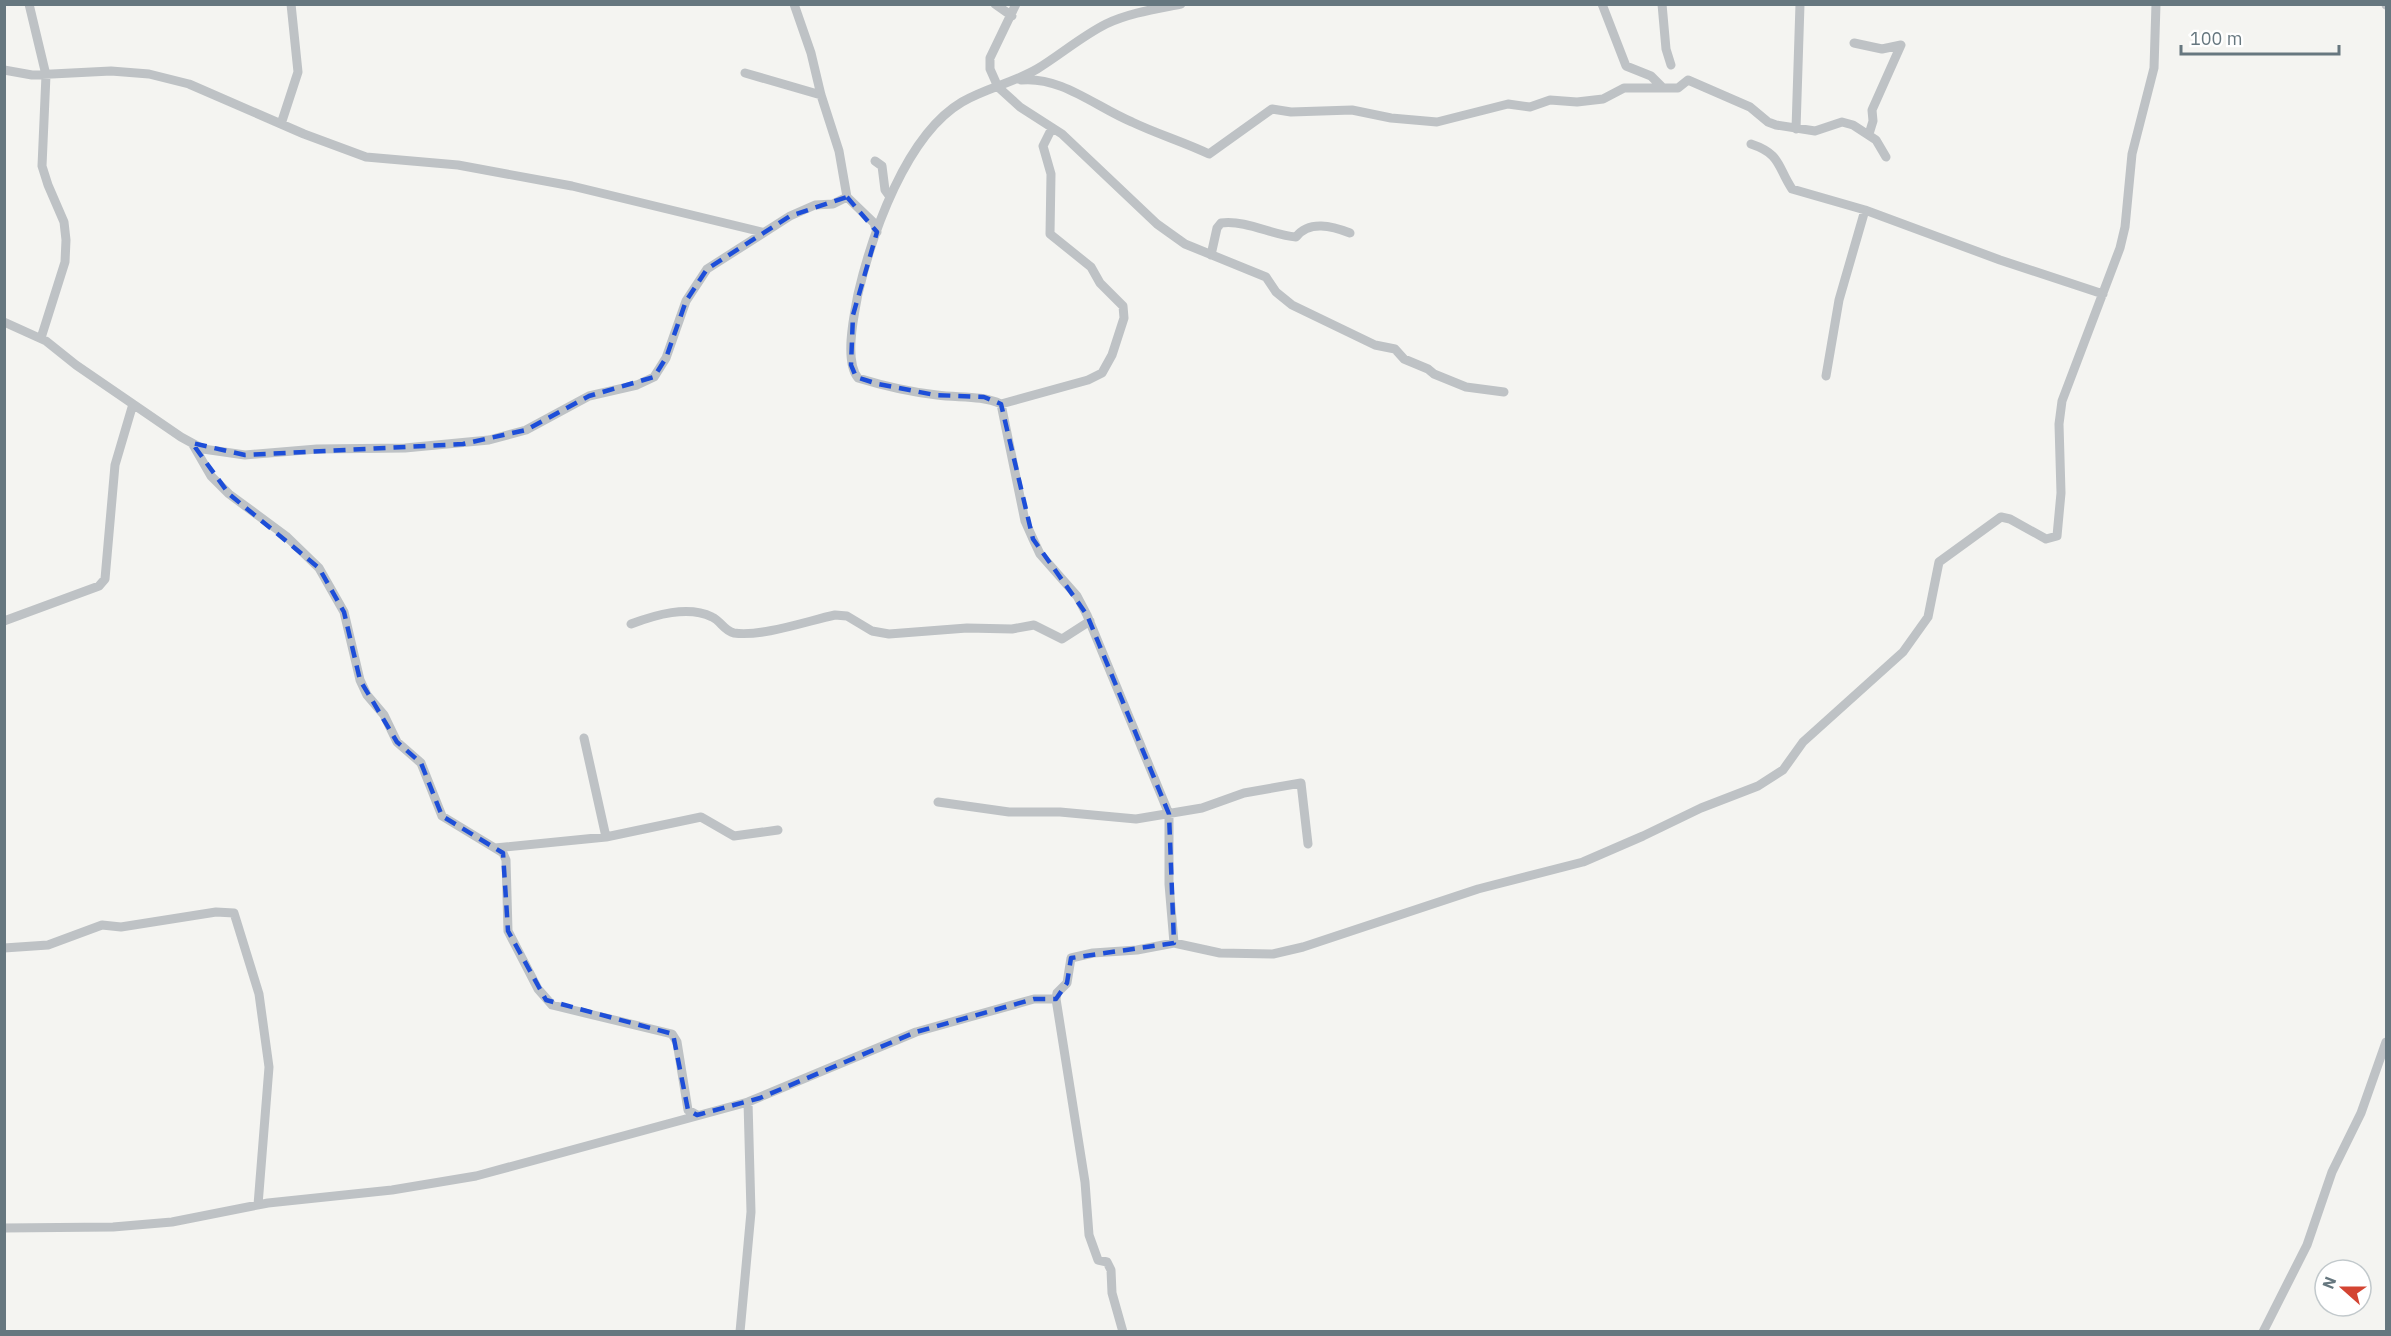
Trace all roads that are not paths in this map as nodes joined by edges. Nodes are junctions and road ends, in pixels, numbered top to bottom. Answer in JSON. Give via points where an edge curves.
{"nodes":[{"id":1,"x":29,"y":4,"type":"edge"},
{"id":2,"x":291,"y":4,"type":"edge"},
{"id":3,"x":794,"y":4,"type":"edge"},
{"id":4,"x":995,"y":4,"type":"edge"},
{"id":5,"x":1016,"y":4,"type":"edge"},
{"id":6,"x":1141,"y":4,"type":"edge"},
{"id":7,"x":1180,"y":4,"type":"edge"},
{"id":8,"x":1602,"y":4,"type":"edge"},
{"id":9,"x":1662,"y":4,"type":"edge"},
{"id":10,"x":1800,"y":4,"type":"edge"},
{"id":11,"x":2156,"y":4,"type":"edge"},
{"id":12,"x":1136,"y":14,"type":"junction"},
{"id":13,"x":1012,"y":16,"type":"junction"},
{"id":14,"x":1854,"y":43,"type":"dead end"},
{"id":15,"x":1671,"y":65,"type":"dead end"},
{"id":16,"x":4,"y":70,"type":"edge"},
{"id":17,"x":746,"y":73,"type":"dead end"},
{"id":18,"x":46,"y":75,"type":"junction"},
{"id":19,"x":1015,"y":80,"type":"junction"},
{"id":20,"x":998,"y":87,"type":"junction"},
{"id":21,"x":1662,"y":87,"type":"junction"},
{"id":22,"x":820,"y":95,"type":"junction"},
{"id":23,"x":281,"y":124,"type":"junction"},
{"id":24,"x":1052,"y":128,"type":"junction"},
{"id":25,"x":1796,"y":129,"type":"junction"},
{"id":26,"x":1869,"y":134,"type":"junction"},
{"id":27,"x":1751,"y":144,"type":"dead end"},
{"id":28,"x":1886,"y":157,"type":"dead end"},
{"id":29,"x":875,"y":161,"type":"dead end"},
{"id":30,"x":847,"y":197,"type":"junction"},
{"id":31,"x":890,"y":197,"type":"junction"},
{"id":32,"x":1865,"y":210,"type":"junction"},
{"id":33,"x":762,"y":232,"type":"junction"},
{"id":34,"x":877,"y":232,"type":"junction"},
{"id":35,"x":1350,"y":233,"type":"dead end"},
{"id":36,"x":1211,"y":255,"type":"junction"},
{"id":37,"x":2103,"y":294,"type":"junction"},
{"id":38,"x":4,"y":322,"type":"edge"},
{"id":39,"x":41,"y":338,"type":"junction"},
{"id":40,"x":1826,"y":376,"type":"dead end"},
{"id":41,"x":1504,"y":392,"type":"dead end"},
{"id":42,"x":133,"y":404,"type":"junction"},
{"id":43,"x":1001,"y":404,"type":"junction"},
{"id":44,"x":192,"y":443,"type":"junction"},
{"id":45,"x":4,"y":621,"type":"edge"},
{"id":46,"x":1090,"y":621,"type":"junction"},
{"id":47,"x":631,"y":624,"type":"dead end"},
{"id":48,"x":584,"y":738,"type":"dead end"},
{"id":49,"x":938,"y":801,"type":"dead end"},
{"id":50,"x":1169,"y":814,"type":"junction"},
{"id":51,"x":778,"y":830,"type":"dead end"},
{"id":52,"x":606,"y":837,"type":"junction"},
{"id":53,"x":1308,"y":844,"type":"dead end"},
{"id":54,"x":490,"y":849,"type":"junction"},
{"id":55,"x":1174,"y":943,"type":"junction"},
{"id":56,"x":4,"y":948,"type":"edge"},
{"id":57,"x":1056,"y":999,"type":"junction"},
{"id":58,"x":2386,"y":1042,"type":"edge"},
{"id":59,"x":748,"y":1102,"type":"junction"},
{"id":60,"x":698,"y":1115,"type":"junction"},
{"id":61,"x":258,"y":1205,"type":"junction"},
{"id":62,"x":4,"y":1228,"type":"edge"},
{"id":63,"x":740,"y":1332,"type":"edge"},
{"id":64,"x":1123,"y":1332,"type":"edge"},
{"id":65,"x":2263,"y":1332,"type":"edge"}],
"edges":[{"from":1,"to":18,"type":"street"},
{"from":2,"to":23,"type":"street","via":[[298,72]]},
{"from":3,"to":22,"type":"street"},
{"from":4,"to":13,"type":"street"},
{"from":5,"to":13,"type":"street"},
{"from":6,"to":12,"type":"street"},
{"from":7,"to":12,"type":"street"},
{"from":8,"to":21,"type":"street","via":[[1626,66],[1651,76]]},
{"from":9,"to":15,"type":"street"},
{"from":10,"to":25,"type":"street"},
{"from":11,"to":37,"type":"street","via":[[2154,68],[2132,154],[2125,227]]},
{"from":12,"to":19,"type":"street","via":[[1106,24]]},
{"from":13,"to":20,"type":"street","via":[[990,58]]},
{"from":14,"to":26,"type":"street","via":[[1882,49],[1901,45],[1872,110]]},
{"from":16,"to":18,"type":"street"},
{"from":17,"to":22,"type":"street"},
{"from":18,"to":23,"type":"street","via":[[111,71],[148,74],[189,84]]},
{"from":18,"to":39,"type":"street","via":[[42,166],[64,222],[66,250]]},
{"from":19,"to":20,"type":"street"},
{"from":19,"to":21,"type":"street","via":[[1037,78],[1065,88],[1209,154],[1272,109],[1352,110],[1437,122],[1508,104],[1530,108],[1550,100],[1603,99],[1624,88]]},
{"from":20,"to":24,"type":"street"},
{"from":20,"to":31,"type":"street","via":[[962,102],[942,118]]},
{"from":21,"to":25,"type":"street","via":[[1678,88],[1688,80],[1750,107],[1767,122]]},
{"from":22,"to":30,"type":"street","via":[[839,151]]},
{"from":23,"to":33,"type":"street","via":[[366,156],[458,165],[572,186]]},
{"from":24,"to":36,"type":"street","via":[[1157,224],[1185,244]]},
{"from":24,"to":43,"type":"street","via":[[1043,146],[1051,174],[1050,234],[1091,267],[1100,283],[1123,306],[1124,318],[1102,373]]},
{"from":25,"to":26,"type":"street","via":[[1815,131],[1842,122]]},
{"from":26,"to":28,"type":"street"},
{"from":27,"to":32,"type":"street","via":[[1776,158],[1792,189]]},
{"from":29,"to":31,"type":"street","via":[[882,166],[885,190]]},
{"from":30,"to":33,"type":"street","via":[[802,210]]},
{"from":30,"to":34,"type":"street","via":[[874,223]]},
{"from":31,"to":34,"type":"street"},
{"from":32,"to":37,"type":"street"},
{"from":32,"to":40,"type":"street","via":[[1839,300]]},
{"from":33,"to":44,"type":"street","via":[[703,273],[686,301],[666,358],[654,377],[589,396],[526,429],[463,444],[256,455],[222,453]]},
{"from":34,"to":43,"type":"street","via":[[862,273],[853,315],[851,365],[855,374],[891,387],[935,395],[984,397]]},
{"from":35,"to":36,"type":"street","via":[[1314,226],[1304,228],[1296,237],[1221,223]]},
{"from":36,"to":41,"type":"street","via":[[1266,277],[1292,305],[1375,345],[1395,350],[1404,360],[1466,387]]},
{"from":37,"to":55,"type":"street","via":[[2060,413],[2057,536],[2046,539],[2001,517],[1947,555],[1937,567],[1928,617],[1918,633],[1894,661],[1803,742],[1783,770],[1771,779],[1582,862],[1478,889],[1303,947],[1273,954],[1220,953]]},
{"from":38,"to":39,"type":"street"},
{"from":39,"to":42,"type":"street"},
{"from":42,"to":44,"type":"street"},
{"from":42,"to":45,"type":"street","via":[[115,465],[105,579],[99,586]]},
{"from":43,"to":46,"type":"street","via":[[1025,521],[1040,554],[1077,596]]},
{"from":44,"to":54,"type":"street","via":[[211,476],[286,536],[326,577],[344,612],[354,665],[367,695],[384,715],[397,742],[422,763],[442,816]]},
{"from":46,"to":47,"type":"street","via":[[1062,639],[1034,625],[889,634],[872,631],[847,616],[835,615],[736,633],[727,631],[715,618],[690,610]]},
{"from":46,"to":50,"type":"street"},
{"from":48,"to":52,"type":"street"},
{"from":49,"to":50,"type":"street","via":[[1009,812],[1060,812],[1108,818]]},
{"from":50,"to":53,"type":"street","via":[[1202,808],[1244,793],[1301,783]]},
{"from":50,"to":55,"type":"street"},
{"from":51,"to":52,"type":"street","via":[[734,836],[701,817]]},
{"from":52,"to":54,"type":"street"},
{"from":54,"to":60,"type":"street","via":[[503,854],[506,860],[508,931],[546,1000],[552,1005],[672,1034],[688,1110]]},
{"from":55,"to":57,"type":"street","via":[[1071,958],[1067,983]]},
{"from":56,"to":61,"type":"street","via":[[48,945],[102,926],[121,927],[216,912],[235,914],[259,994],[269,1067]]},
{"from":57,"to":59,"type":"street","via":[[1034,999],[916,1032]]},
{"from":57,"to":64,"type":"street","via":[[1085,1182],[1089,1235],[1098,1260],[1107,1262],[1112,1270],[1112,1293]]},
{"from":58,"to":65,"type":"street","via":[[2361,1113],[2332,1172],[2307,1245]]},
{"from":59,"to":60,"type":"street"},
{"from":59,"to":63,"type":"street","via":[[751,1212]]},
{"from":60,"to":61,"type":"street","via":[[476,1176]]},
{"from":61,"to":62,"type":"street","via":[[190,1220],[130,1226]]}]}
